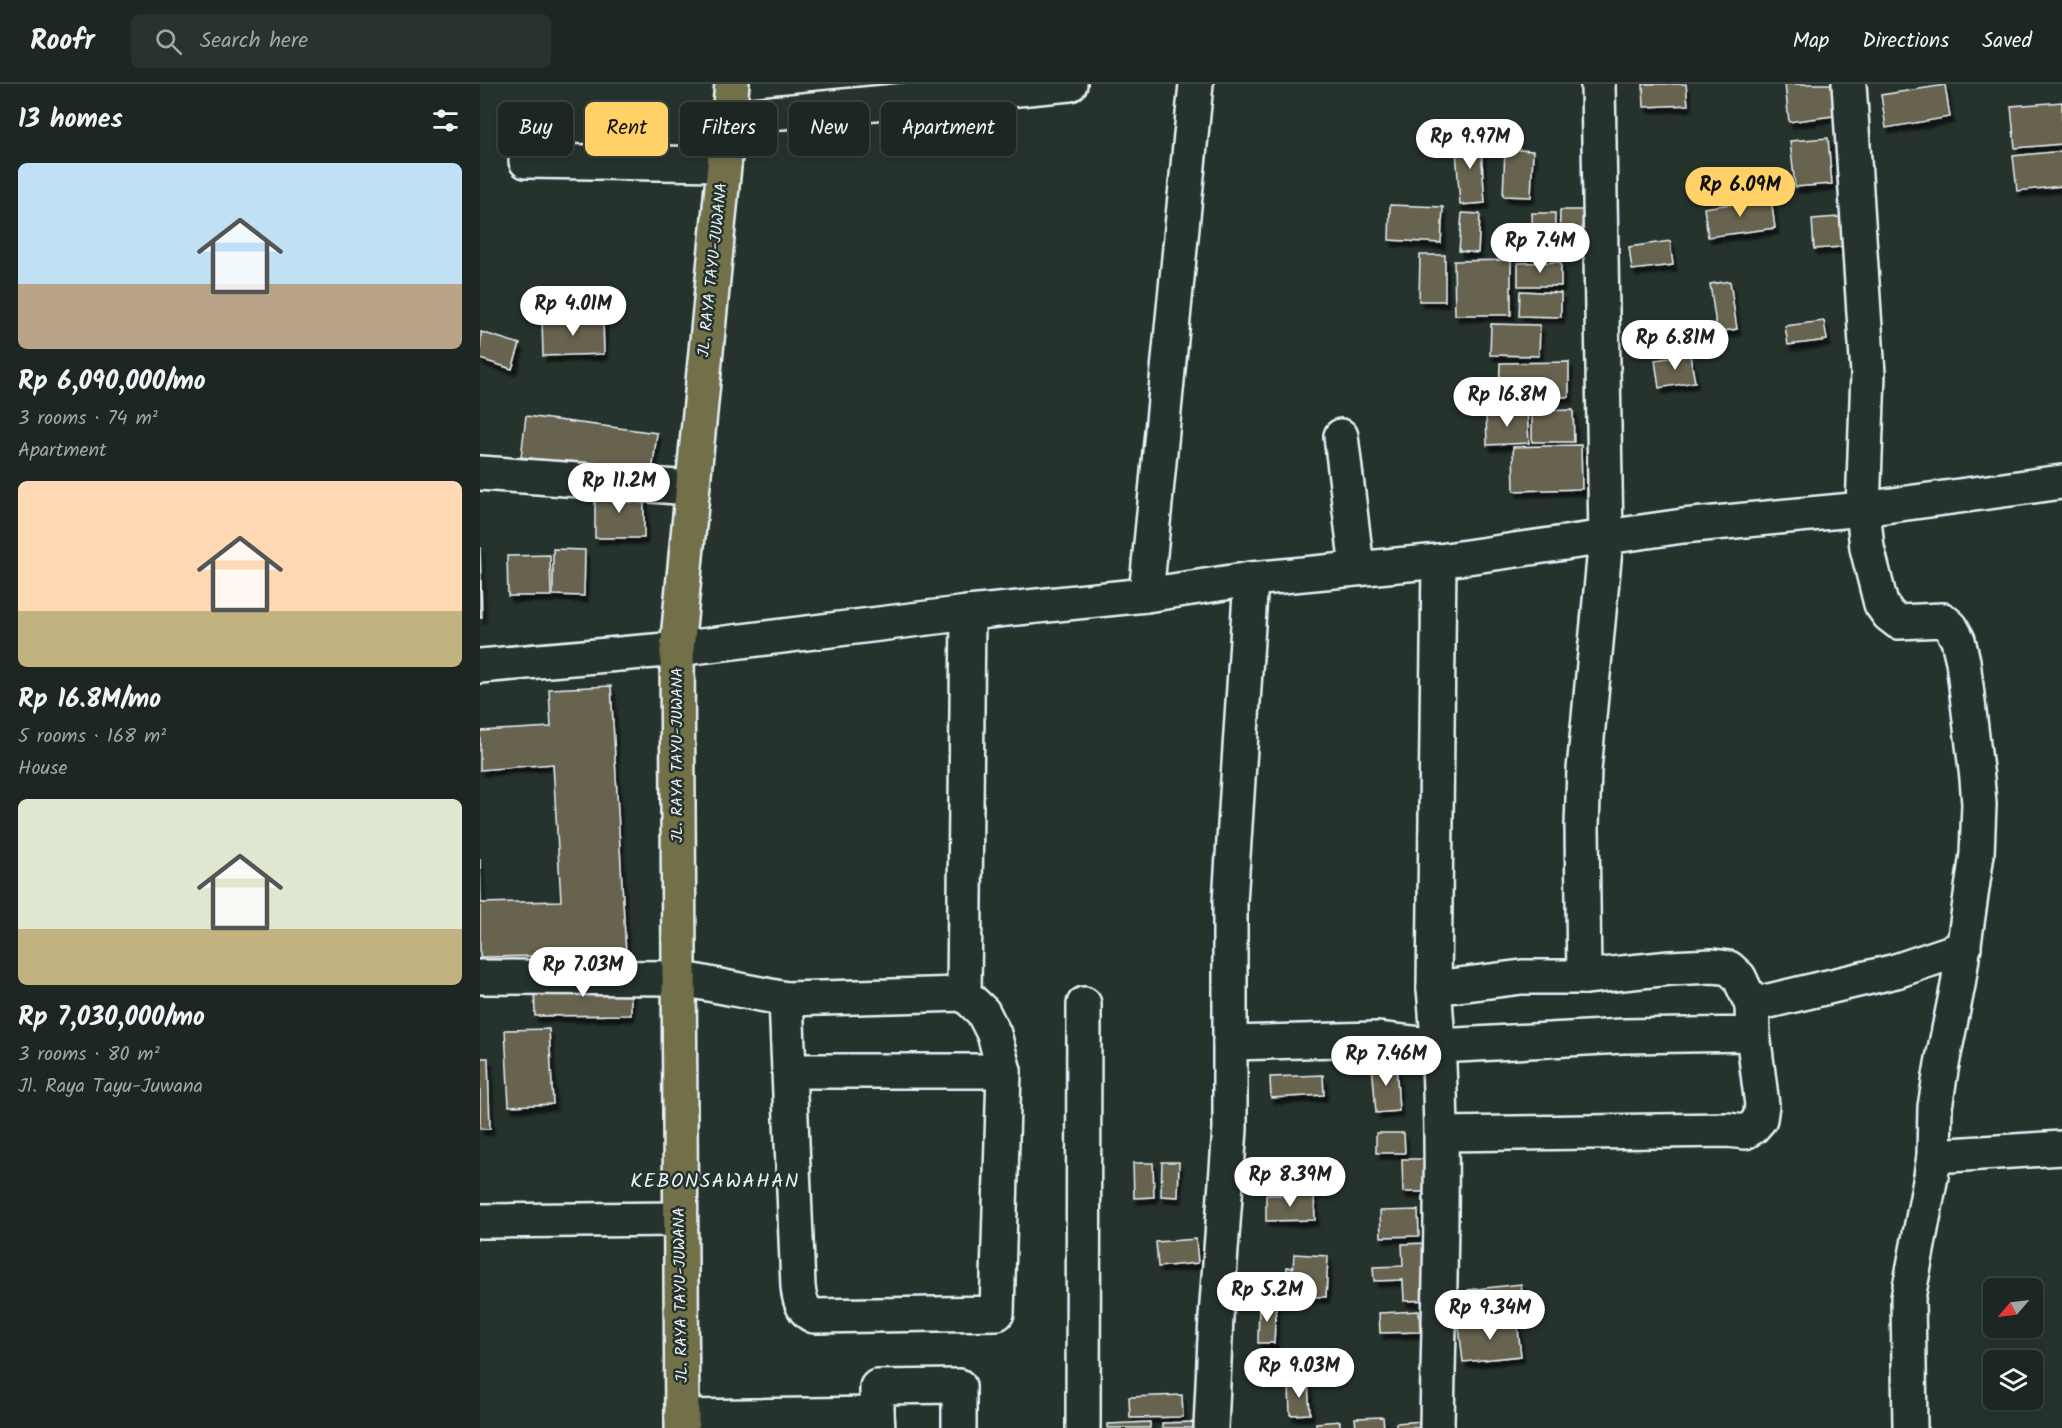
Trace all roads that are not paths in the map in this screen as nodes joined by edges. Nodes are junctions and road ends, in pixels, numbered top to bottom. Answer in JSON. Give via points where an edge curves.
{"nodes":[{"id":1,"x":732,"y":84,"type":"edge"},
{"id":2,"x":1070,"y":84,"type":"edge"},
{"id":3,"x":1196,"y":84,"type":"edge"},
{"id":4,"x":1598,"y":84,"type":"edge"},
{"id":5,"x":1849,"y":84,"type":"edge"},
{"id":6,"x":731,"y":102,"type":"edge"},
{"id":7,"x":777,"y":112,"type":"edge"},
{"id":8,"x":725,"y":156,"type":"edge"},
{"id":9,"x":526,"y":161,"type":"dead end"},
{"id":10,"x":724,"y":164,"type":"junction"},
{"id":11,"x":1341,"y":436,"type":"dead end"},
{"id":12,"x":480,"y":473,"type":"edge"},
{"id":13,"x":2062,"y":482,"type":"edge"},
{"id":14,"x":692,"y":488,"type":"junction"},
{"id":15,"x":1863,"y":509,"type":"junction"},
{"id":16,"x":1606,"y":538,"type":"junction"},
{"id":17,"x":1439,"y":561,"type":"junction"},
{"id":18,"x":1357,"y":568,"type":"junction"},
{"id":19,"x":1251,"y":579,"type":"junction"},
{"id":20,"x":1146,"y":595,"type":"junction"},
{"id":21,"x":968,"y":613,"type":"junction"},
{"id":22,"x":677,"y":649,"type":"junction"},
{"id":23,"x":480,"y":666,"type":"edge"},
{"id":24,"x":1964,"y":948,"type":"junction"},
{"id":25,"x":480,"y":977,"type":"edge"},
{"id":26,"x":1584,"y":977,"type":"junction"},
{"id":27,"x":678,"y":978,"type":"junction"},
{"id":28,"x":1434,"y":988,"type":"junction"},
{"id":29,"x":964,"y":994,"type":"junction"},
{"id":30,"x":786,"y":999,"type":"junction"},
{"id":31,"x":1084,"y":1004,"type":"dead end"},
{"id":32,"x":1753,"y":1019,"type":"junction"},
{"id":33,"x":1230,"y":1043,"type":"junction"},
{"id":34,"x":1439,"y":1046,"type":"junction"},
{"id":35,"x":789,"y":1071,"type":"junction"},
{"id":36,"x":1004,"y":1071,"type":"junction"},
{"id":37,"x":1442,"y":1134,"type":"junction"},
{"id":38,"x":2062,"y":1148,"type":"edge"},
{"id":39,"x":1934,"y":1156,"type":"junction"},
{"id":40,"x":680,"y":1220,"type":"junction"},
{"id":41,"x":480,"y":1221,"type":"edge"},
{"id":42,"x":878,"y":1421,"type":"edge"},
{"id":43,"x":682,"y":1422,"type":"edge"},
{"id":44,"x":959,"y":1428,"type":"edge"},
{"id":45,"x":1083,"y":1428,"type":"edge"},
{"id":46,"x":1211,"y":1428,"type":"edge"},
{"id":47,"x":1437,"y":1428,"type":"edge"},
{"id":48,"x":1910,"y":1428,"type":"edge"}],
"edges":[{"from":1,"to":6,"type":"main road","name":"JL. RAYA TAYU-JUWANA"},
{"from":2,"to":7,"type":"street"},
{"from":3,"to":20,"type":"street"},
{"from":4,"to":16,"type":"street"},
{"from":5,"to":15,"type":"street","via":[[1868,374]]},
{"from":8,"to":10,"type":"main road","name":"JL. RAYA TAYU-JUWANA"},
{"from":9,"to":10,"type":"street"},
{"from":10,"to":14,"type":"main road","name":"JL. RAYA TAYU-JUWANA"},
{"from":11,"to":18,"type":"street"},
{"from":12,"to":14,"type":"street"},
{"from":13,"to":15,"type":"street"},
{"from":14,"to":22,"type":"main road","name":"JL. RAYA TAYU-JUWANA"},
{"from":15,"to":16,"type":"street","via":[[1683,526]]},
{"from":15,"to":24,"type":"street","via":[[1867,548],[1881,604],[1898,622],[1943,620],[1958,640],[1963,661],[1979,804],[1977,854]]},
{"from":16,"to":17,"type":"street"},
{"from":16,"to":26,"type":"street","via":[[1584,770]]},
{"from":17,"to":18,"type":"street"},
{"from":17,"to":28,"type":"street"},
{"from":18,"to":19,"type":"street"},
{"from":19,"to":20,"type":"street"},
{"from":19,"to":33,"type":"street","via":[[1230,902]]},
{"from":20,"to":21,"type":"street"},
{"from":21,"to":22,"type":"street"},
{"from":21,"to":29,"type":"street"},
{"from":22,"to":23,"type":"street"},
{"from":22,"to":27,"type":"main road","name":"JL. RAYA TAYU-JUWANA"},
{"from":24,"to":32,"type":"street"},
{"from":24,"to":39,"type":"street","via":[[1937,1096]]},
{"from":25,"to":27,"type":"street"},
{"from":26,"to":28,"type":"street","via":[[1522,977]]},
{"from":26,"to":32,"type":"street","via":[[1670,968],[1729,968],[1739,977]]},
{"from":27,"to":30,"type":"street"},
{"from":27,"to":40,"type":"main road","name":"JL. RAYA TAYU-JUWANA"},
{"from":28,"to":34,"type":"street"},
{"from":29,"to":30,"type":"street"},
{"from":29,"to":36,"type":"street","via":[[983,1012]]},
{"from":30,"to":35,"type":"street"},
{"from":31,"to":45,"type":"street"},
{"from":32,"to":34,"type":"street","via":[[1623,1036]]},
{"from":32,"to":37,"type":"street","via":[[1762,1106],[1760,1119],[1745,1132]]},
{"from":33,"to":34,"type":"street","via":[[1376,1039]]},
{"from":33,"to":46,"type":"street","via":[[1230,1129]]},
{"from":34,"to":37,"type":"street"},
{"from":35,"to":36,"type":"street"},
{"from":35,"to":36,"type":"street","via":[[798,1297],[814,1316],[998,1312]]},
{"from":37,"to":47,"type":"street"},
{"from":38,"to":39,"type":"street"},
{"from":39,"to":48,"type":"street","via":[[1908,1298]]},
{"from":40,"to":41,"type":"street"},
{"from":40,"to":43,"type":"main road","name":"JL. RAYA TAYU-JUWANA"},
{"from":42,"to":43,"type":"street"},
{"from":42,"to":44,"type":"street","via":[[877,1387],[959,1386]]}]}
